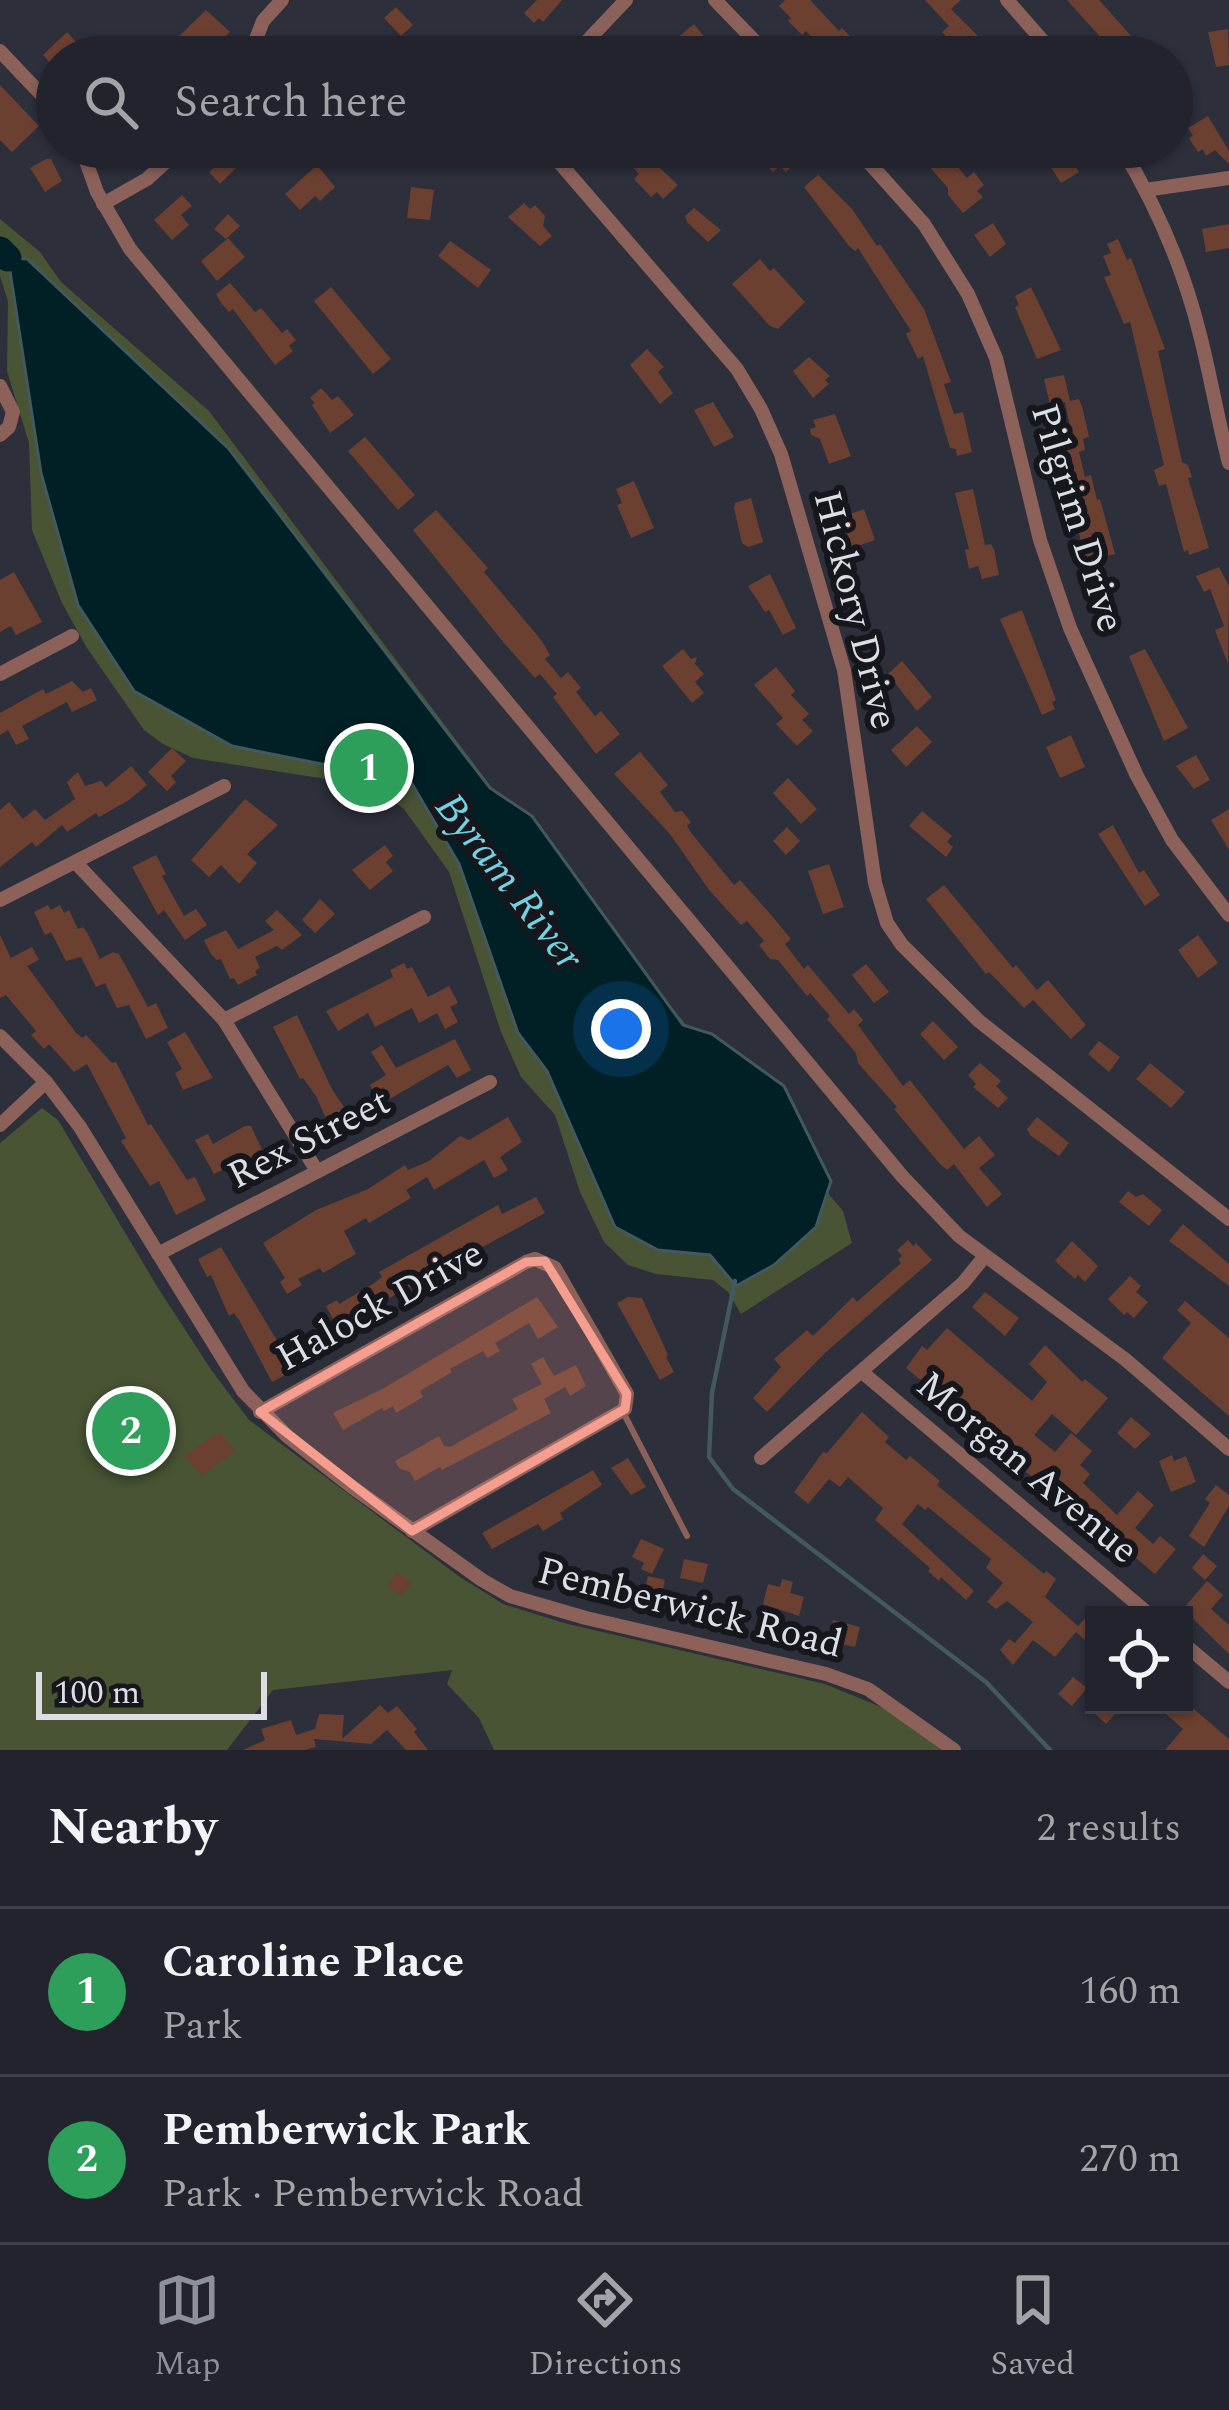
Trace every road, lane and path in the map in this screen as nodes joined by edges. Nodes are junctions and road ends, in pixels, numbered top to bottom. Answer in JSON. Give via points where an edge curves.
{"nodes":[{"id":1,"x":282,"y":0,"type":"edge"},
{"id":2,"x":626,"y":0,"type":"edge"},
{"id":3,"x":715,"y":0,"type":"edge"},
{"id":4,"x":1006,"y":0,"type":"edge"},
{"id":5,"x":257,"y":36,"type":"edge"},
{"id":6,"x":591,"y":36,"type":"edge"},
{"id":7,"x":750,"y":36,"type":"edge"},
{"id":8,"x":1038,"y":36,"type":"edge"},
{"id":9,"x":0,"y":51,"type":"edge"},
{"id":10,"x":36,"y":90,"type":"edge"},
{"id":11,"x":89,"y":168,"type":"edge"},
{"id":12,"x":158,"y":168,"type":"edge"},
{"id":13,"x":564,"y":168,"type":"edge"},
{"id":14,"x":874,"y":168,"type":"edge"},
{"id":15,"x":1132,"y":168,"type":"edge"},
{"id":16,"x":1229,"y":178,"type":"edge"},
{"id":17,"x":1145,"y":190,"type":"junction"},
{"id":18,"x":103,"y":204,"type":"junction"},
{"id":19,"x":0,"y":386,"type":"edge"},
{"id":20,"x":0,"y":435,"type":"edge"},
{"id":21,"x":1229,"y":463,"type":"edge"},
{"id":22,"x":72,"y":636,"type":"dead end"},
{"id":23,"x":0,"y":674,"type":"edge"},
{"id":24,"x":224,"y":786,"type":"dead end"},
{"id":25,"x":76,"y":863,"type":"junction"},
{"id":26,"x":0,"y":900,"type":"edge"},
{"id":27,"x":1229,"y":915,"type":"edge"},
{"id":28,"x":424,"y":917,"type":"dead end"},
{"id":29,"x":224,"y":1020,"type":"junction"},
{"id":30,"x":0,"y":1036,"type":"edge"},
{"id":31,"x":46,"y":1082,"type":"junction"},
{"id":32,"x":490,"y":1082,"type":"dead end"},
{"id":33,"x":0,"y":1125,"type":"edge"},
{"id":34,"x":317,"y":1171,"type":"junction"},
{"id":35,"x":1229,"y":1219,"type":"edge"},
{"id":36,"x":158,"y":1254,"type":"junction"},
{"id":37,"x":985,"y":1256,"type":"junction"},
{"id":38,"x":862,"y":1372,"type":"junction"},
{"id":39,"x":622,"y":1411,"type":"junction"},
{"id":40,"x":260,"y":1412,"type":"junction"},
{"id":41,"x":1229,"y":1449,"type":"edge"},
{"id":42,"x":761,"y":1458,"type":"dead end"},
{"id":43,"x":412,"y":1531,"type":"junction"},
{"id":44,"x":687,"y":1536,"type":"dead end"},
{"id":45,"x":1139,"y":1606,"type":"edge"},
{"id":46,"x":1193,"y":1652,"type":"edge"},
{"id":47,"x":1229,"y":1682,"type":"edge"},
{"id":48,"x":954,"y":1750,"type":"edge"}],
"edges":[{"from":1,"to":5,"type":"street"},
{"from":2,"to":6,"type":"street"},
{"from":3,"to":7,"type":"street"},
{"from":4,"to":8,"type":"street"},
{"from":9,"to":10,"type":"street"},
{"from":11,"to":18,"type":"street"},
{"from":12,"to":18,"type":"street"},
{"from":13,"to":35,"type":"street","name":"Hickory Drive","via":[[737,369],[769,425],[838,644],[887,923],[979,1021]]},
{"from":14,"to":27,"type":"street","name":"Pilgrim Drive","via":[[924,224],[968,294],[996,358],[1070,628],[1172,840]]},
{"from":15,"to":17,"type":"street"},
{"from":16,"to":17,"type":"street"},
{"from":17,"to":21,"type":"street","via":[[1200,332]]},
{"from":18,"to":37,"type":"street","via":[[141,262],[902,1176]]},
{"from":19,"to":20,"type":"street","via":[[13,412]]},
{"from":22,"to":23,"type":"street"},
{"from":24,"to":25,"type":"street"},
{"from":25,"to":26,"type":"street"},
{"from":25,"to":29,"type":"street"},
{"from":28,"to":29,"type":"street"},
{"from":29,"to":34,"type":"street"},
{"from":30,"to":31,"type":"street","name":"Pemberwick Road"},
{"from":31,"to":33,"type":"street"},
{"from":31,"to":36,"type":"street","name":"Pemberwick Road"},
{"from":32,"to":34,"type":"street","name":"Rex Street"},
{"from":34,"to":36,"type":"street","name":"Rex Street"},
{"from":36,"to":40,"type":"street","name":"Pemberwick Road"},
{"from":37,"to":38,"type":"street"},
{"from":37,"to":41,"type":"street"},
{"from":38,"to":42,"type":"street"},
{"from":38,"to":45,"type":"street","name":"Morgan Avenue"},
{"from":39,"to":40,"type":"street","name":"Halock Drive","via":[[627,1394],[564,1279],[535,1259]]},
{"from":39,"to":43,"type":"street"},
{"from":39,"to":44,"type":"lane"},
{"from":40,"to":43,"type":"street","name":"Pemberwick Road"},
{"from":43,"to":48,"type":"street","name":"Pemberwick Road","via":[[527,1603],[868,1689]]},
{"from":46,"to":47,"type":"street"}]}
